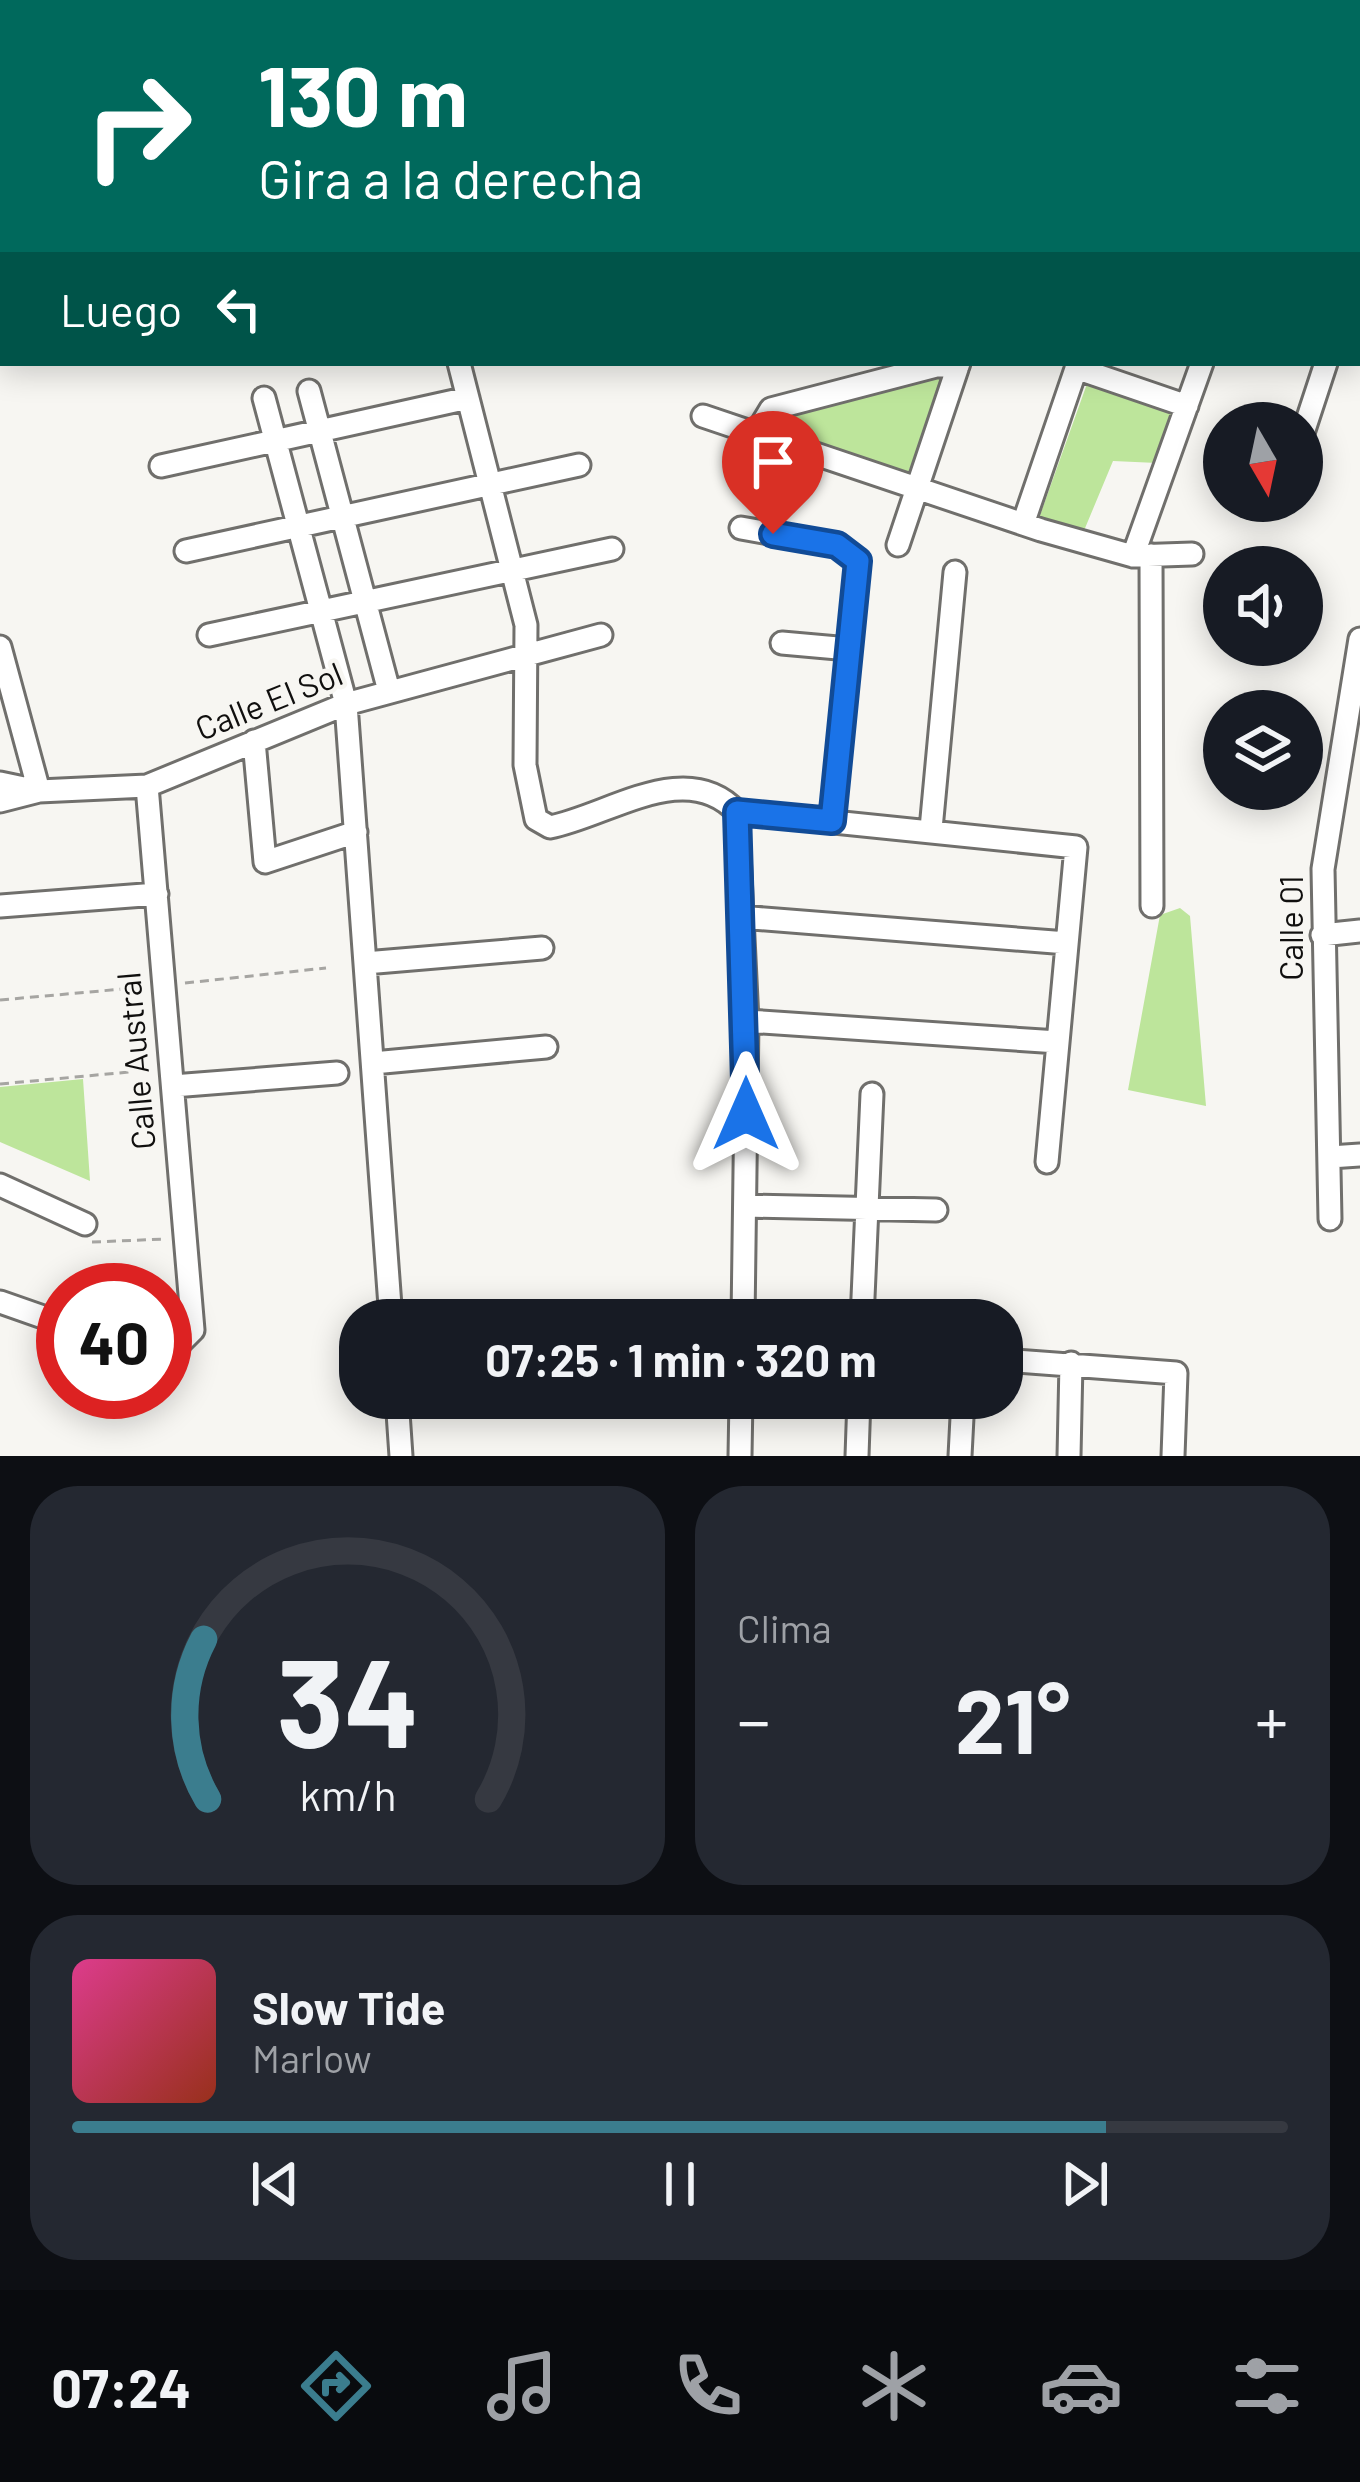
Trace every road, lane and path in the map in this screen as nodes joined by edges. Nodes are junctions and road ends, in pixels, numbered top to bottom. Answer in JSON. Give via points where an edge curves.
{"nodes":[{"id":1,"x":460,"y":366,"type":"edge"},
{"id":2,"x":936,"y":366,"type":"edge"},
{"id":3,"x":958,"y":366,"type":"edge"},
{"id":4,"x":1077,"y":366,"type":"edge"},
{"id":5,"x":1201,"y":366,"type":"edge"},
{"id":6,"x":1325,"y":366,"type":"edge"},
{"id":7,"x":308,"y":391,"type":"dead end"},
{"id":8,"x":264,"y":398,"type":"dead end"},
{"id":9,"x":469,"y":398,"type":"junction"},
{"id":10,"x":1313,"y":402,"type":"edge"},
{"id":11,"x":1187,"y":406,"type":"junction"},
{"id":12,"x":703,"y":416,"type":"dead end"},
{"id":13,"x":318,"y":430,"type":"junction"},
{"id":14,"x":756,"y":434,"type":"junction"},
{"id":15,"x":275,"y":440,"type":"junction"},
{"id":16,"x":580,"y":465,"type":"dead end"},
{"id":17,"x":161,"y":466,"type":"dead end"},
{"id":18,"x":490,"y":484,"type":"junction"},
{"id":19,"x":917,"y":488,"type":"junction"},
{"id":20,"x":343,"y":518,"type":"junction"},
{"id":21,"x":1023,"y":524,"type":"junction"},
{"id":22,"x":298,"y":528,"type":"junction"},
{"id":23,"x":741,"y":528,"type":"dead end"},
{"id":24,"x":898,"y":545,"type":"dead end"},
{"id":25,"x":612,"y":549,"type":"dead end"},
{"id":26,"x":186,"y":551,"type":"dead end"},
{"id":27,"x":1192,"y":554,"type":"dead end"},
{"id":28,"x":1142,"y":555,"type":"junction"},
{"id":29,"x":512,"y":570,"type":"junction"},
{"id":30,"x":955,"y":572,"type":"dead end"},
{"id":31,"x":365,"y":601,"type":"junction"},
{"id":32,"x":321,"y":610,"type":"junction"},
{"id":33,"x":209,"y":634,"type":"dead end"},
{"id":34,"x":601,"y":635,"type":"dead end"},
{"id":35,"x":1360,"y":639,"type":"edge"},
{"id":36,"x":782,"y":644,"type":"dead end"},
{"id":37,"x":0,"y":647,"type":"edge"},
{"id":38,"x":849,"y":649,"type":"junction"},
{"id":39,"x":524,"y":660,"type":"junction"},
{"id":40,"x":388,"y":691,"type":"junction"},
{"id":41,"x":346,"y":704,"type":"junction"},
{"id":42,"x":254,"y":741,"type":"junction"},
{"id":43,"x":0,"y":783,"type":"edge"},
{"id":44,"x":147,"y":787,"type":"junction"},
{"id":45,"x":39,"y":791,"type":"junction"},
{"id":46,"x":0,"y":801,"type":"edge"},
{"id":47,"x":737,"y":812,"type":"junction"},
{"id":48,"x":832,"y":821,"type":"junction"},
{"id":49,"x":931,"y":829,"type":"junction"},
{"id":50,"x":356,"y":832,"type":"junction"},
{"id":51,"x":157,"y":894,"type":"junction"},
{"id":52,"x":0,"y":906,"type":"edge"},
{"id":53,"x":1152,"y":906,"type":"dead end"},
{"id":54,"x":740,"y":917,"type":"junction"},
{"id":55,"x":1360,"y":931,"type":"edge"},
{"id":56,"x":1322,"y":934,"type":"junction"},
{"id":57,"x":1067,"y":943,"type":"junction"},
{"id":58,"x":542,"y":948,"type":"dead end"},
{"id":59,"x":365,"y":963,"type":"junction"},
{"id":60,"x":747,"y":1021,"type":"junction"},
{"id":61,"x":1058,"y":1042,"type":"junction"},
{"id":62,"x":546,"y":1047,"type":"dead end"},
{"id":63,"x":373,"y":1063,"type":"junction"},
{"id":64,"x":337,"y":1073,"type":"dead end"},
{"id":65,"x":172,"y":1077,"type":"junction"},
{"id":66,"x":0,"y":1084,"type":"edge"},
{"id":67,"x":872,"y":1094,"type":"dead end"},
{"id":68,"x":1360,"y":1155,"type":"edge"},
{"id":69,"x":1330,"y":1157,"type":"junction"},
{"id":70,"x":1047,"y":1162,"type":"dead end"},
{"id":71,"x":0,"y":1185,"type":"edge"},
{"id":72,"x":746,"y":1206,"type":"junction"},
{"id":73,"x":870,"y":1208,"type":"junction"},
{"id":74,"x":936,"y":1210,"type":"dead end"},
{"id":75,"x":1330,"y":1219,"type":"dead end"},
{"id":76,"x":91,"y":1234,"type":"joint"},
{"id":77,"x":185,"y":1238,"type":"junction"},
{"id":78,"x":187,"y":1263,"type":"edge"},
{"id":79,"x":390,"y":1299,"type":"edge"},
{"id":80,"x":744,"y":1299,"type":"edge"},
{"id":81,"x":864,"y":1299,"type":"edge"},
{"id":82,"x":0,"y":1302,"type":"edge"},
{"id":83,"x":36,"y":1315,"type":"edge"},
{"id":84,"x":1023,"y":1361,"type":"edge"},
{"id":85,"x":1071,"y":1364,"type":"junction"},
{"id":86,"x":398,"y":1419,"type":"edge"},
{"id":87,"x":741,"y":1419,"type":"edge"},
{"id":88,"x":858,"y":1419,"type":"edge"},
{"id":89,"x":961,"y":1419,"type":"edge"},
{"id":90,"x":401,"y":1456,"type":"edge"},
{"id":91,"x":740,"y":1456,"type":"edge"},
{"id":92,"x":857,"y":1456,"type":"edge"},
{"id":93,"x":960,"y":1456,"type":"edge"},
{"id":94,"x":1069,"y":1456,"type":"edge"},
{"id":95,"x":1173,"y":1456,"type":"edge"}],
"edges":[{"from":1,"to":9,"type":"street"},
{"from":2,"to":14,"type":"street","via":[[771,410]]},
{"from":3,"to":19,"type":"street"},
{"from":4,"to":11,"type":"street"},
{"from":4,"to":21,"type":"street"},
{"from":5,"to":11,"type":"street"},
{"from":6,"to":10,"type":"street"},
{"from":7,"to":13,"type":"street"},
{"from":8,"to":15,"type":"street"},
{"from":9,"to":13,"type":"street"},
{"from":9,"to":18,"type":"street"},
{"from":11,"to":28,"type":"street"},
{"from":12,"to":14,"type":"street"},
{"from":13,"to":15,"type":"street"},
{"from":13,"to":20,"type":"street"},
{"from":14,"to":19,"type":"street"},
{"from":15,"to":17,"type":"street"},
{"from":15,"to":22,"type":"street"},
{"from":16,"to":18,"type":"street"},
{"from":18,"to":20,"type":"street"},
{"from":18,"to":29,"type":"street"},
{"from":19,"to":21,"type":"street"},
{"from":19,"to":24,"type":"street"},
{"from":20,"to":22,"type":"street"},
{"from":20,"to":31,"type":"street"},
{"from":21,"to":28,"type":"street"},
{"from":22,"to":26,"type":"street"},
{"from":22,"to":32,"type":"street"},
{"from":23,"to":38,"type":"street","via":[[837,545],[858,561]]},
{"from":25,"to":29,"type":"street"},
{"from":27,"to":28,"type":"street"},
{"from":28,"to":53,"type":"street"},
{"from":29,"to":31,"type":"street"},
{"from":29,"to":39,"type":"street","via":[[526,625]]},
{"from":30,"to":49,"type":"street"},
{"from":31,"to":32,"type":"street"},
{"from":31,"to":40,"type":"street"},
{"from":32,"to":33,"type":"street"},
{"from":32,"to":41,"type":"street"},
{"from":34,"to":39,"type":"street","name":"Calle El Sol"},
{"from":35,"to":56,"type":"street","name":"Calle 01","via":[[1323,868]]},
{"from":36,"to":38,"type":"street"},
{"from":37,"to":45,"type":"street"},
{"from":38,"to":48,"type":"street"},
{"from":39,"to":40,"type":"street","name":"Calle El Sol"},
{"from":39,"to":47,"type":"street","via":[[525,765],[536,818],[550,827],[570,824],[631,796],[710,790]]},
{"from":40,"to":41,"type":"street","name":"Calle El Sol"},
{"from":41,"to":42,"type":"street","name":"Calle El Sol"},
{"from":41,"to":50,"type":"street"},
{"from":42,"to":44,"type":"street","name":"Calle El Sol"},
{"from":42,"to":50,"type":"street","via":[[265,862]]},
{"from":43,"to":45,"type":"street"},
{"from":44,"to":45,"type":"street","name":"Calle El Sol"},
{"from":44,"to":51,"type":"street","name":"Calle Austral"},
{"from":45,"to":46,"type":"street"},
{"from":47,"to":48,"type":"street"},
{"from":47,"to":54,"type":"street"},
{"from":48,"to":49,"type":"street"},
{"from":49,"to":57,"type":"street","via":[[1076,847]]},
{"from":50,"to":59,"type":"street"},
{"from":51,"to":52,"type":"street"},
{"from":51,"to":65,"type":"street","name":"Calle Austral"},
{"from":54,"to":57,"type":"street"},
{"from":54,"to":60,"type":"street"},
{"from":55,"to":56,"type":"street"},
{"from":56,"to":69,"type":"street","name":"Calle 01"},
{"from":57,"to":61,"type":"street"},
{"from":58,"to":59,"type":"street"},
{"from":59,"to":63,"type":"street"},
{"from":60,"to":61,"type":"street"},
{"from":60,"to":72,"type":"street"},
{"from":61,"to":70,"type":"street"},
{"from":62,"to":63,"type":"street"},
{"from":63,"to":79,"type":"street"},
{"from":64,"to":65,"type":"street"},
{"from":65,"to":66,"type":"path"},
{"from":65,"to":77,"type":"street","name":"Calle Austral"},
{"from":67,"to":73,"type":"street"},
{"from":68,"to":69,"type":"street"},
{"from":69,"to":75,"type":"street","name":"Calle 01"},
{"from":71,"to":76,"type":"street"},
{"from":72,"to":73,"type":"street"},
{"from":72,"to":80,"type":"street"},
{"from":73,"to":74,"type":"street"},
{"from":73,"to":81,"type":"street"},
{"from":76,"to":77,"type":"path"},
{"from":77,"to":78,"type":"street","name":"Calle Austral"},
{"from":82,"to":83,"type":"street"},
{"from":84,"to":85,"type":"street"},
{"from":85,"to":94,"type":"street"},
{"from":85,"to":95,"type":"street","via":[[1177,1373]]},
{"from":86,"to":90,"type":"street"},
{"from":87,"to":91,"type":"street"},
{"from":88,"to":92,"type":"street"},
{"from":89,"to":93,"type":"street"}]}
